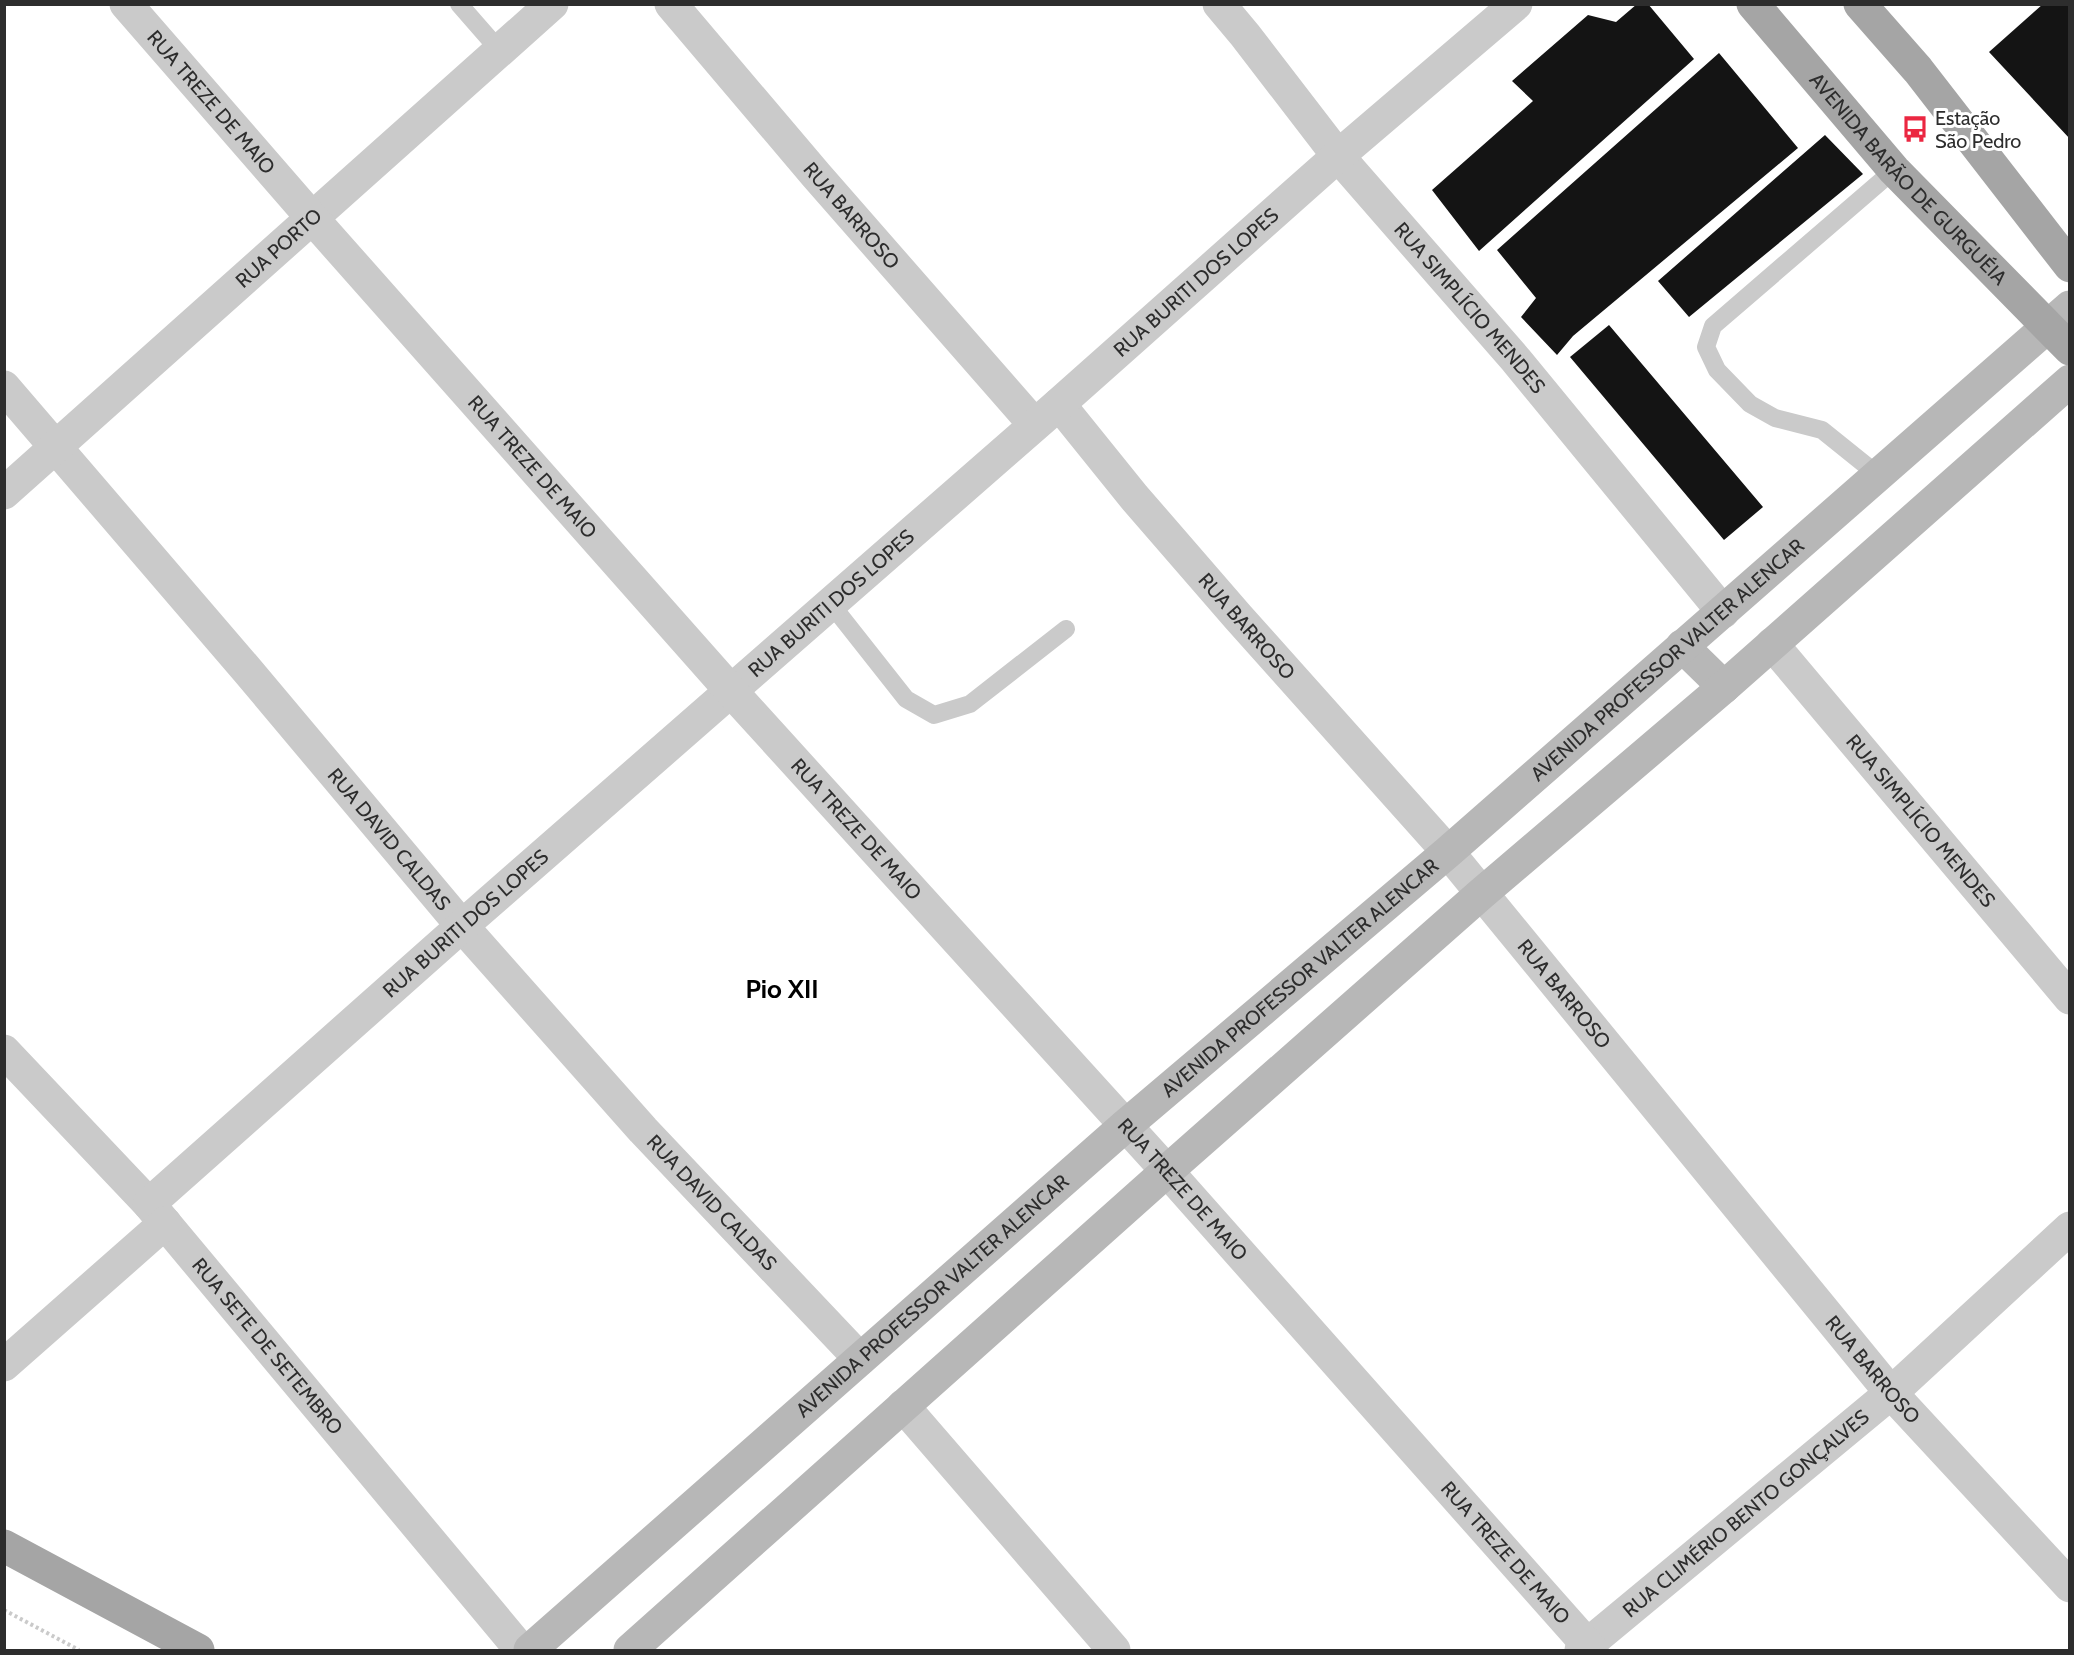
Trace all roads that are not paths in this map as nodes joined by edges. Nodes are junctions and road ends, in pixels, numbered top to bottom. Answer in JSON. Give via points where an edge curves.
{"nodes":[{"id":1,"x":126,"y":4,"type":"edge"},
{"id":2,"x":459,"y":4,"type":"edge"},
{"id":3,"x":552,"y":4,"type":"edge"},
{"id":4,"x":671,"y":4,"type":"edge"},
{"id":5,"x":1219,"y":4,"type":"edge"},
{"id":6,"x":1516,"y":4,"type":"edge"},
{"id":7,"x":1753,"y":4,"type":"edge"},
{"id":8,"x":1860,"y":4,"type":"edge"},
{"id":9,"x":500,"y":51,"type":"junction"},
{"id":10,"x":1338,"y":156,"type":"junction"},
{"id":11,"x":1894,"y":170,"type":"junction"},
{"id":12,"x":313,"y":219,"type":"junction"},
{"id":13,"x":2070,"y":266,"type":"edge"},
{"id":14,"x":2058,"y":317,"type":"edge"},
{"id":15,"x":2070,"y":349,"type":"edge"},
{"id":16,"x":2070,"y":381,"type":"edge"},
{"id":17,"x":4,"y":387,"type":"edge"},
{"id":18,"x":1047,"y":414,"type":"junction"},
{"id":19,"x":57,"y":448,"type":"junction"},
{"id":20,"x":1878,"y":475,"type":"junction"},
{"id":21,"x":4,"y":493,"type":"edge"},
{"id":22,"x":831,"y":604,"type":"junction"},
{"id":23,"x":1723,"y":612,"type":"junction"},
{"id":24,"x":1066,"y":629,"type":"dead end"},
{"id":25,"x":1772,"y":645,"type":"junction"},
{"id":26,"x":1682,"y":646,"type":"junction"},
{"id":27,"x":1724,"y":687,"type":"junction"},
{"id":28,"x":731,"y":692,"type":"junction"},
{"id":29,"x":1448,"y":852,"type":"junction"},
{"id":30,"x":1481,"y":894,"type":"junction"},
{"id":31,"x":462,"y":927,"type":"junction"},
{"id":32,"x":2070,"y":998,"type":"edge"},
{"id":33,"x":4,"y":1051,"type":"edge"},
{"id":34,"x":1125,"y":1126,"type":"junction"},
{"id":35,"x":1167,"y":1171,"type":"junction"},
{"id":36,"x":157,"y":1214,"type":"junction"},
{"id":37,"x":2070,"y":1228,"type":"edge"},
{"id":38,"x":860,"y":1359,"type":"junction"},
{"id":39,"x":4,"y":1365,"type":"edge"},
{"id":40,"x":1891,"y":1393,"type":"junction"},
{"id":41,"x":903,"y":1406,"type":"junction"},
{"id":42,"x":4,"y":1546,"type":"edge"},
{"id":43,"x":2070,"y":1586,"type":"edge"},
{"id":44,"x":1587,"y":1649,"type":"edge"},
{"id":45,"x":198,"y":1650,"type":"edge"},
{"id":46,"x":521,"y":1650,"type":"edge"},
{"id":47,"x":530,"y":1650,"type":"edge"},
{"id":48,"x":630,"y":1650,"type":"edge"},
{"id":49,"x":1114,"y":1650,"type":"edge"}],
"edges":[{"from":1,"to":12,"type":"street","name":"RUA TREZE DE MAIO"},
{"from":2,"to":9,"type":"lane"},
{"from":3,"to":9,"type":"street","name":"RUA PORTO"},
{"from":4,"to":18,"type":"street","name":"RUA BARROSO","via":[[816,175]]},
{"from":5,"to":10,"type":"street","name":"RUA SIMPLÍCIO MENDES"},
{"from":6,"to":10,"type":"street","name":"RUA BURITI DOS LOPES"},
{"from":7,"to":11,"type":"main road","name":"AVENIDA BARÃO DE GURGUÉIA"},
{"from":8,"to":13,"type":"main road","via":[[1918,70]]},
{"from":9,"to":12,"type":"street","name":"RUA PORTO"},
{"from":10,"to":18,"type":"street","name":"RUA BURITI DOS LOPES"},
{"from":10,"to":23,"type":"street","name":"RUA SIMPLÍCIO MENDES","via":[[1516,360]]},
{"from":11,"to":14,"type":"main road","name":"AVENIDA BARÃO DE GURGUÉIA"},
{"from":11,"to":20,"type":"lane","via":[[1713,326],[1706,347],[1717,370],[1750,404],[1774,418],[1822,430]]},
{"from":12,"to":19,"type":"street","name":"RUA PORTO"},
{"from":12,"to":28,"type":"street","name":"RUA TREZE DE MAIO"},
{"from":14,"to":15,"type":"main road","name":"AVENIDA BARÃO DE GURGUÉIA"},
{"from":14,"to":20,"type":"main road","name":"AVENIDA PROFESSOR VALTER ALENCAR"},
{"from":16,"to":25,"type":"main road"},
{"from":17,"to":19,"type":"street","name":"RUA DAVID CALDAS"},
{"from":18,"to":22,"type":"street","name":"RUA BURITI DOS LOPES"},
{"from":18,"to":29,"type":"street","name":"RUA BARROSO","via":[[1134,497]]},
{"from":19,"to":21,"type":"street","name":"RUA PORTO"},
{"from":19,"to":31,"type":"street","name":"RUA DAVID CALDAS"},
{"from":20,"to":23,"type":"main road","name":"AVENIDA PROFESSOR VALTER ALENCAR"},
{"from":22,"to":24,"type":"lane","via":[[906,699],[934,715],[970,704]]},
{"from":22,"to":28,"type":"street","name":"RUA BURITI DOS LOPES"},
{"from":23,"to":26,"type":"main road","name":"AVENIDA PROFESSOR VALTER ALENCAR"},
{"from":25,"to":27,"type":"main road"},
{"from":25,"to":32,"type":"street","name":"RUA SIMPLÍCIO MENDES"},
{"from":26,"to":27,"type":"main road"},
{"from":26,"to":29,"type":"main road","name":"AVENIDA PROFESSOR VALTER ALENCAR"},
{"from":27,"to":30,"type":"main road"},
{"from":28,"to":31,"type":"street","name":"RUA BURITI DOS LOPES"},
{"from":28,"to":34,"type":"street","name":"RUA TREZE DE MAIO"},
{"from":29,"to":30,"type":"street","name":"RUA BARROSO"},
{"from":29,"to":34,"type":"main road","name":"AVENIDA PROFESSOR VALTER ALENCAR"},
{"from":30,"to":35,"type":"main road"},
{"from":30,"to":40,"type":"street","name":"RUA BARROSO"},
{"from":31,"to":36,"type":"street","name":"RUA BURITI DOS LOPES"},
{"from":31,"to":38,"type":"street","name":"RUA DAVID CALDAS","via":[[643,1130]]},
{"from":33,"to":36,"type":"street","name":"RUA SETE DE SETEMBRO"},
{"from":34,"to":35,"type":"street","name":"RUA TREZE DE MAIO"},
{"from":34,"to":38,"type":"main road","name":"AVENIDA PROFESSOR VALTER ALENCAR"},
{"from":35,"to":41,"type":"main road"},
{"from":35,"to":44,"type":"street","name":"RUA TREZE DE MAIO"},
{"from":36,"to":39,"type":"street","name":"RUA BURITI DOS LOPES"},
{"from":36,"to":46,"type":"street","name":"RUA SETE DE SETEMBRO"},
{"from":37,"to":40,"type":"street","name":"RUA CLIMÉRIO BENTO GONÇALVES"},
{"from":38,"to":47,"type":"main road","name":"AVENIDA PROFESSOR VALTER ALENCAR"},
{"from":40,"to":43,"type":"street","name":"RUA BARROSO"},
{"from":40,"to":44,"type":"street","name":"RUA CLIMÉRIO BENTO GONÇALVES"},
{"from":41,"to":48,"type":"main road"},
{"from":41,"to":49,"type":"street"},
{"from":42,"to":45,"type":"main road"}]}
